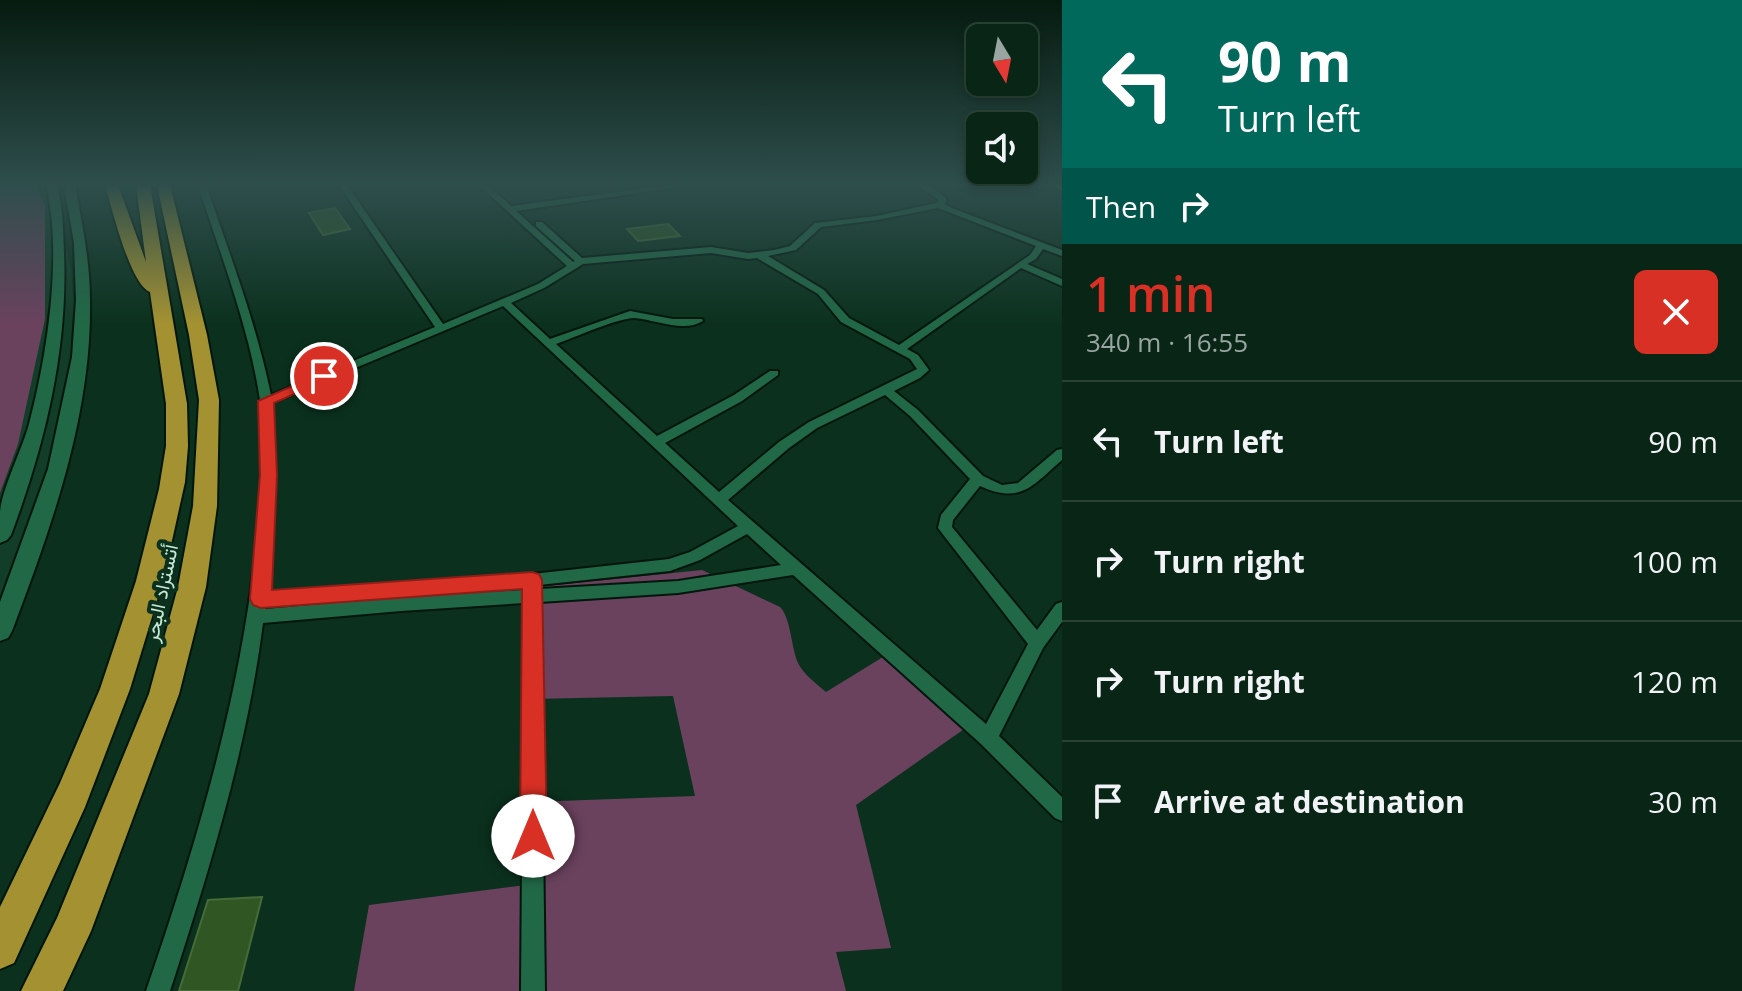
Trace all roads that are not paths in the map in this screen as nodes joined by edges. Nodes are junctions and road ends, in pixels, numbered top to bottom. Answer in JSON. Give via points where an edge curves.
{"nodes":[{"id":1,"x":55,"y":231,"type":"edge"},
{"id":2,"x":77,"y":231,"type":"edge"},
{"id":3,"x":127,"y":231,"type":"edge"},
{"id":4,"x":150,"y":231,"type":"edge"},
{"id":5,"x":174,"y":231,"type":"edge"},
{"id":6,"x":217,"y":231,"type":"edge"},
{"id":7,"x":375,"y":231,"type":"edge"},
{"id":8,"x":537,"y":231,"type":"edge"},
{"id":9,"x":545,"y":231,"type":"edge"},
{"id":10,"x":811,"y":231,"type":"edge"},
{"id":11,"x":1004,"y":231,"type":"edge"},
{"id":12,"x":1040,"y":246,"type":"junction"},
{"id":13,"x":1062,"y":253,"type":"edge"},
{"id":14,"x":759,"y":255,"type":"junction"},
{"id":15,"x":576,"y":263,"type":"junction"},
{"id":16,"x":1020,"y":264,"type":"junction"},
{"id":17,"x":1062,"y":283,"type":"edge"},
{"id":18,"x":159,"y":297,"type":"junction"},
{"id":19,"x":504,"y":302,"type":"junction"},
{"id":20,"x":698,"y":321,"type":"dead end"},
{"id":21,"x":440,"y":327,"type":"junction"},
{"id":22,"x":548,"y":343,"type":"junction"},
{"id":23,"x":899,"y":350,"type":"junction"},
{"id":24,"x":774,"y":373,"type":"dead end"},
{"id":25,"x":886,"y":390,"type":"junction"},
{"id":26,"x":266,"y":401,"type":"junction"},
{"id":27,"x":656,"y":442,"type":"junction"},
{"id":28,"x":1062,"y":453,"type":"edge"},
{"id":29,"x":978,"y":479,"type":"junction"},
{"id":30,"x":719,"y":500,"type":"junction"},
{"id":31,"x":748,"y":527,"type":"junction"},
{"id":32,"x":0,"y":535,"type":"edge"},
{"id":33,"x":795,"y":569,"type":"junction"},
{"id":34,"x":532,"y":588,"type":"junction"},
{"id":35,"x":261,"y":599,"type":"junction"},
{"id":36,"x":1062,"y":609,"type":"edge"},
{"id":37,"x":256,"y":617,"type":"junction"},
{"id":38,"x":0,"y":631,"type":"edge"},
{"id":39,"x":1037,"y":643,"type":"junction"},
{"id":40,"x":988,"y":738,"type":"junction"},
{"id":41,"x":1062,"y":811,"type":"edge"},
{"id":42,"x":0,"y":949,"type":"edge"},
{"id":43,"x":42,"y":991,"type":"edge"},
{"id":44,"x":158,"y":991,"type":"edge"},
{"id":45,"x":533,"y":991,"type":"edge"}],
"edges":[{"from":1,"to":32,"type":"street","via":[[59,278],[52,366]]},
{"from":2,"to":38,"type":"street","via":[[83,302],[79,376],[48,504]]},
{"from":3,"to":18,"type":"highway"},
{"from":4,"to":18,"type":"highway","name":"أتستراد البحر"},
{"from":5,"to":43,"type":"highway","name":"أتستراد البحر","via":[[209,400],[209,462],[199,547],[164,694],[71,931]]},
{"from":6,"to":26,"type":"street"},
{"from":7,"to":21,"type":"street"},
{"from":8,"to":15,"type":"street"},
{"from":9,"to":15,"type":"street"},
{"from":10,"to":14,"type":"street","via":[[793,248]]},
{"from":11,"to":12,"type":"street"},
{"from":12,"to":13,"type":"street"},
{"from":12,"to":16,"type":"street"},
{"from":14,"to":15,"type":"street","via":[[711,250]]},
{"from":14,"to":23,"type":"street","via":[[825,295],[850,324]]},
{"from":15,"to":19,"type":"street"},
{"from":16,"to":17,"type":"street"},
{"from":16,"to":23,"type":"street"},
{"from":18,"to":42,"type":"highway","name":"أتستراد البحر","via":[[177,402],[176,466],[148,591],[72,796]]},
{"from":19,"to":21,"type":"street"},
{"from":19,"to":22,"type":"street"},
{"from":20,"to":22,"type":"street","via":[[630,314]]},
{"from":21,"to":26,"type":"street"},
{"from":22,"to":27,"type":"street"},
{"from":23,"to":25,"type":"street","via":[[914,357],[923,370]]},
{"from":24,"to":27,"type":"street"},
{"from":25,"to":29,"type":"street"},
{"from":25,"to":30,"type":"street","via":[[813,425]]},
{"from":26,"to":35,"type":"street","via":[[269,475]]},
{"from":27,"to":30,"type":"street"},
{"from":28,"to":29,"type":"street","via":[[1022,487],[1001,490]]},
{"from":29,"to":39,"type":"street","via":[[946,519],[945,528]]},
{"from":30,"to":31,"type":"street"},
{"from":31,"to":33,"type":"street"},
{"from":31,"to":34,"type":"street","via":[[670,565]]},
{"from":33,"to":34,"type":"street","via":[[678,587]]},
{"from":33,"to":40,"type":"street"},
{"from":34,"to":35,"type":"street"},
{"from":34,"to":37,"type":"street"},
{"from":34,"to":45,"type":"street"},
{"from":35,"to":37,"type":"street"},
{"from":36,"to":39,"type":"street"},
{"from":37,"to":44,"type":"street","via":[[224,776]]},
{"from":39,"to":40,"type":"street"},
{"from":40,"to":41,"type":"street"}]}
